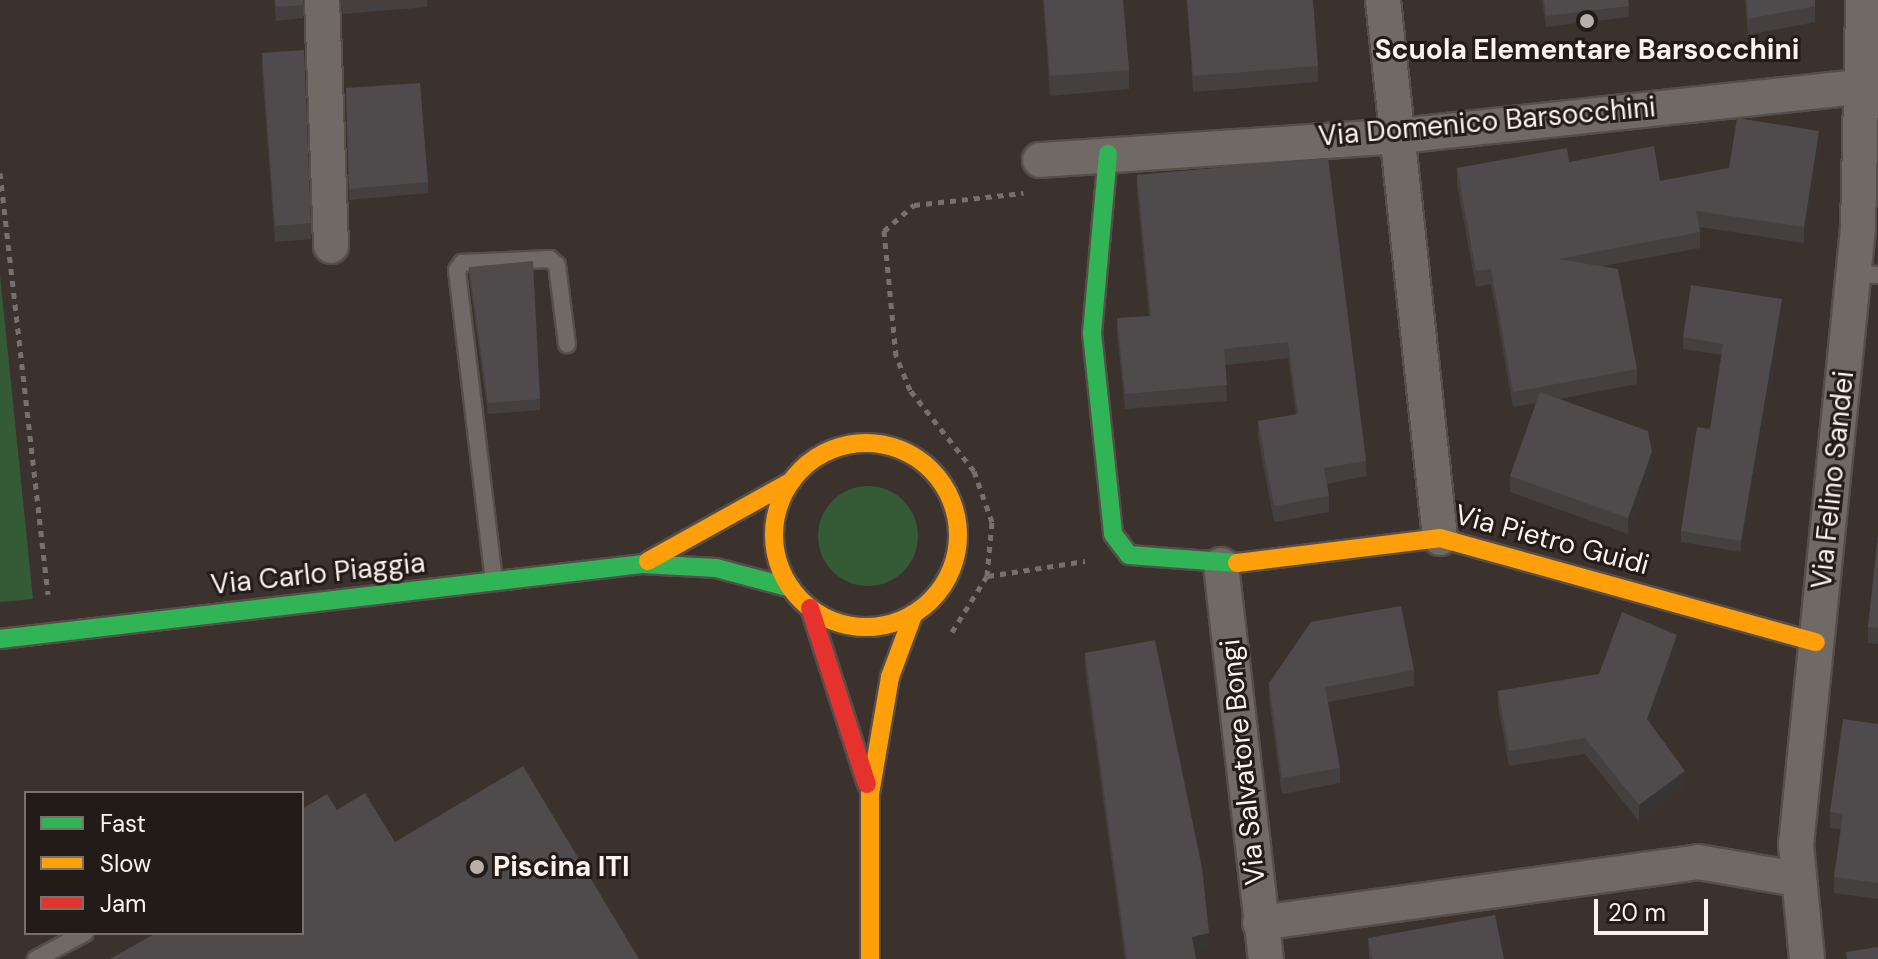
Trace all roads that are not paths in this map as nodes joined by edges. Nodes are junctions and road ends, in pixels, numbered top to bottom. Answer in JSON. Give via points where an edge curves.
{"nodes":[{"id":1,"x":322,"y":0,"type":"edge"},
{"id":2,"x":1383,"y":0,"type":"edge"},
{"id":3,"x":1863,"y":0,"type":"edge"},
{"id":4,"x":1865,"y":86,"type":"junction"},
{"id":5,"x":1399,"y":136,"type":"junction"},
{"id":6,"x":1108,"y":154,"type":"junction"},
{"id":7,"x":1040,"y":160,"type":"road end"},
{"id":8,"x":331,"y":246,"type":"dead end"},
{"id":9,"x":1866,"y":274,"type":"edge"},
{"id":10,"x":567,"y":344,"type":"dead end"},
{"id":11,"x":792,"y":481,"type":"junction"},
{"id":12,"x":1440,"y":538,"type":"junction"},
{"id":13,"x":642,"y":564,"type":"junction"},
{"id":14,"x":1221,"y":565,"type":"junction"},
{"id":15,"x":494,"y":582,"type":"junction"},
{"id":16,"x":791,"y":588,"type":"junction"},
{"id":17,"x":810,"y":608,"type":"junction"},
{"id":18,"x":913,"y":615,"type":"junction"},
{"id":19,"x":0,"y":639,"type":"edge"},
{"id":20,"x":1816,"y":642,"type":"junction"},
{"id":21,"x":870,"y":794,"type":"junction"},
{"id":22,"x":1796,"y":879,"type":"junction"},
{"id":23,"x":1260,"y":923,"type":"junction"},
{"id":24,"x":81,"y":935,"type":"edge"},
{"id":25,"x":36,"y":959,"type":"edge"},
{"id":26,"x":870,"y":959,"type":"edge"},
{"id":27,"x":1266,"y":959,"type":"edge"},
{"id":28,"x":1807,"y":959,"type":"edge"}],
"edges":[{"from":1,"to":8,"type":"street"},
{"from":2,"to":5,"type":"street"},
{"from":3,"to":4,"type":"street","name":"Via Felino Sandei"},
{"from":4,"to":5,"type":"street","name":"Via Domenico Barsocchini"},
{"from":4,"to":9,"type":"street","name":"Via Felino Sandei"},
{"from":5,"to":6,"type":"street","name":"Via Domenico Barsocchini"},
{"from":5,"to":12,"type":"street"},
{"from":6,"to":7,"type":"street","name":"Via Domenico Barsocchini"},
{"from":6,"to":14,"type":"street","via":[[1092,333],[1113,534],[1129,555]]},
{"from":9,"to":20,"type":"street","name":"Via Felino Sandei"},
{"from":10,"to":15,"type":"lane","via":[[557,265],[550,259],[462,263],[457,270]]},
{"from":11,"to":13,"type":"street","name":"Via Carlo Piaggia"},
{"from":11,"to":16,"type":"street","via":[[774,537]]},
{"from":11,"to":18,"type":"street","via":[[829,451],[874,444],[904,451],[940,480],[954,507],[957,553],[945,582]]},
{"from":12,"to":14,"type":"street","name":"Via Pietro Guidi"},
{"from":12,"to":20,"type":"street","name":"Via Pietro Guidi"},
{"from":13,"to":15,"type":"street","name":"Via Carlo Piaggia"},
{"from":13,"to":16,"type":"street","name":"Via Carlo Piaggia","via":[[716,568]]},
{"from":14,"to":23,"type":"street","name":"Via Salvatore Bongi"},
{"from":15,"to":19,"type":"street","name":"Via Carlo Piaggia"},
{"from":16,"to":17,"type":"street"},
{"from":17,"to":18,"type":"street","via":[[860,627]]},
{"from":17,"to":21,"type":"street"},
{"from":18,"to":21,"type":"street","via":[[890,677]]},
{"from":20,"to":22,"type":"street","name":"Via Felino Sandei"},
{"from":21,"to":26,"type":"street"},
{"from":22,"to":23,"type":"street","via":[[1698,862]]},
{"from":22,"to":28,"type":"street","name":"Via Felino Sandei"},
{"from":23,"to":27,"type":"street","name":"Via Salvatore Bongi"},
{"from":24,"to":25,"type":"lane"}]}
